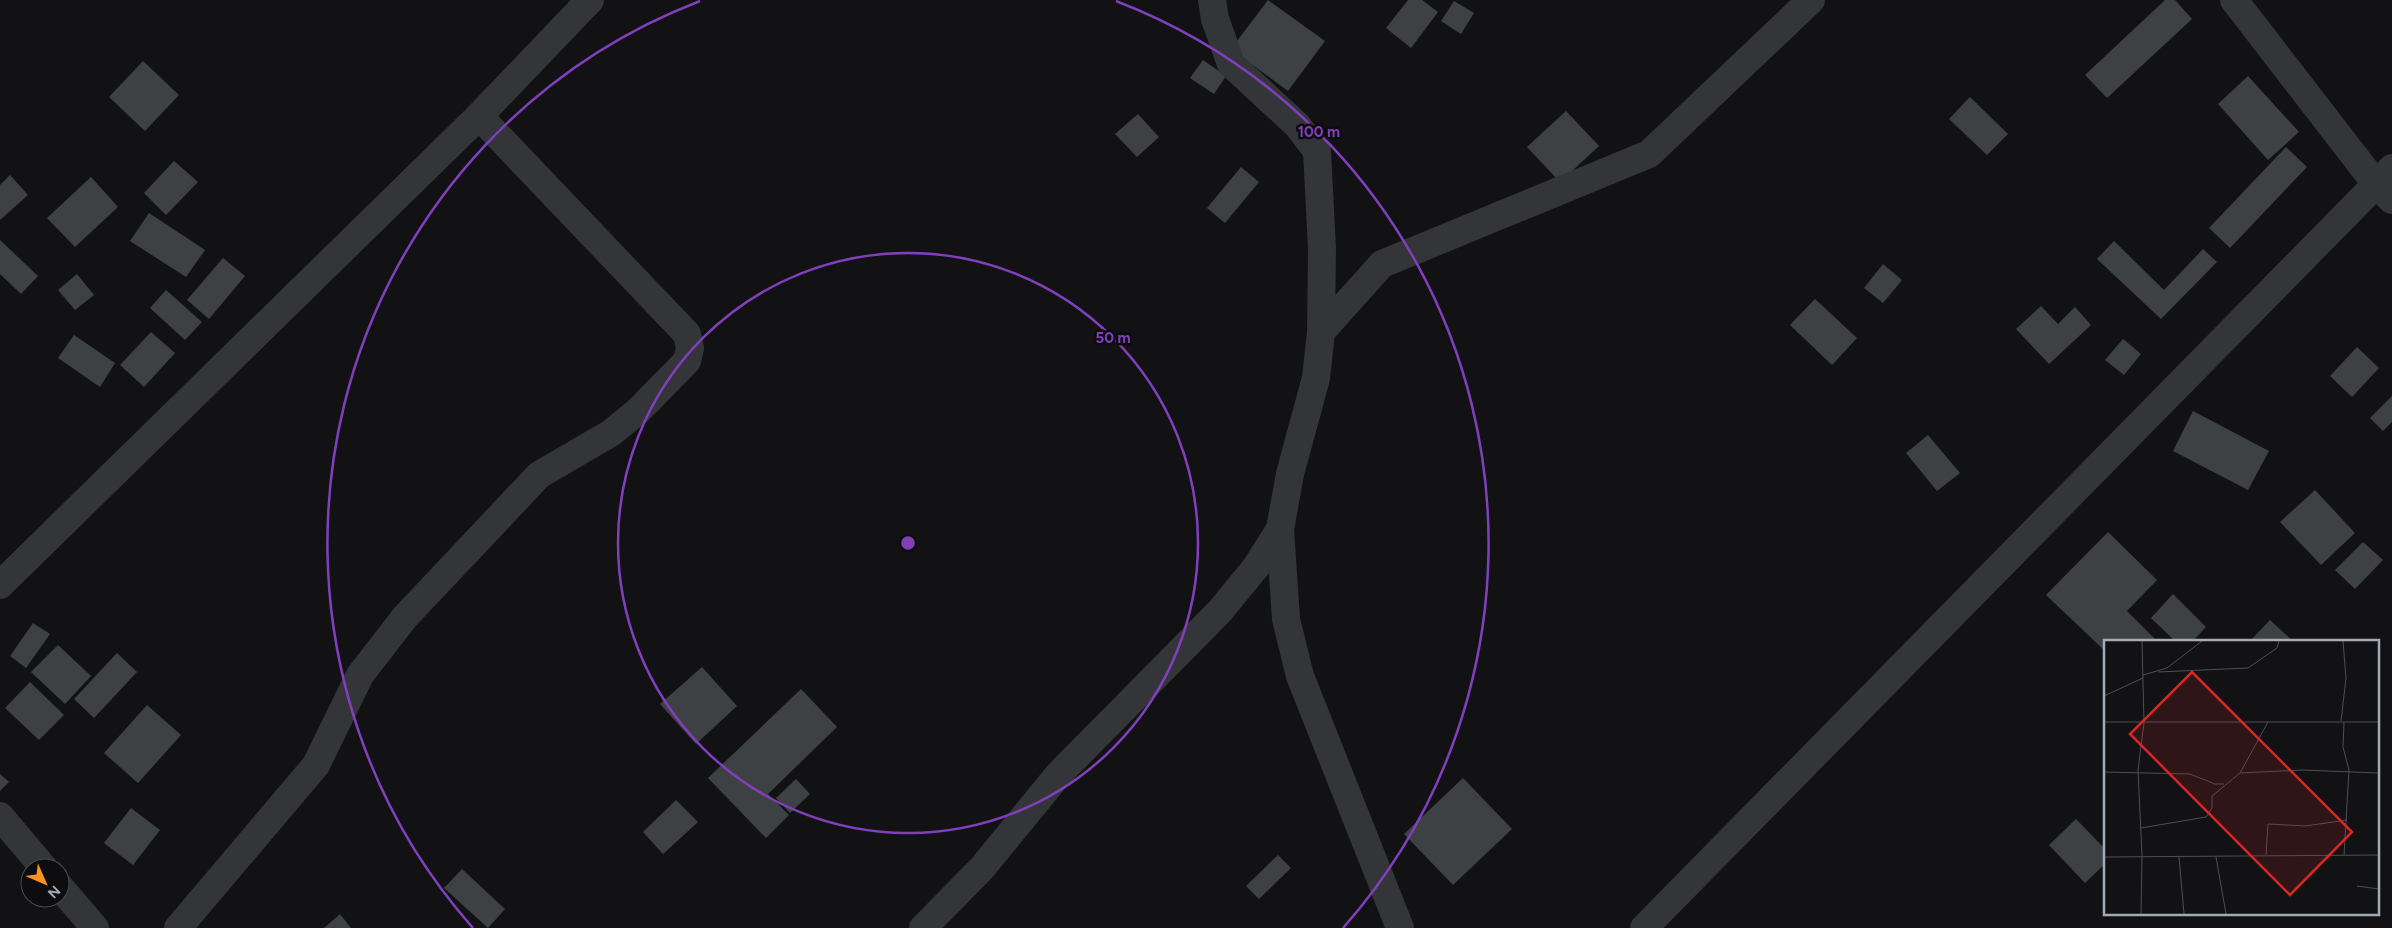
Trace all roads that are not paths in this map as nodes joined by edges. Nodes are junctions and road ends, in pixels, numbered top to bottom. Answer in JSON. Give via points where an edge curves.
{"nodes":[{"id":1,"x":590,"y":0,"type":"edge"},
{"id":2,"x":1212,"y":0,"type":"edge"},
{"id":3,"x":1811,"y":0,"type":"edge"},
{"id":4,"x":2234,"y":0,"type":"edge"},
{"id":5,"x":479,"y":116,"type":"junction"},
{"id":6,"x":2386,"y":184,"type":"edge"},
{"id":7,"x":1321,"y":332,"type":"junction"},
{"id":8,"x":1280,"y":529,"type":"junction"},
{"id":9,"x":0,"y":585,"type":"edge"},
{"id":10,"x":0,"y":816,"type":"edge"},
{"id":11,"x":36,"y":858,"type":"edge"},
{"id":12,"x":70,"y":899,"type":"edge"},
{"id":13,"x":95,"y":928,"type":"edge"},
{"id":14,"x":178,"y":928,"type":"edge"},
{"id":15,"x":923,"y":928,"type":"edge"},
{"id":16,"x":1400,"y":928,"type":"edge"},
{"id":17,"x":1644,"y":928,"type":"edge"}],
"edges":[{"from":1,"to":5,"type":"street"},
{"from":2,"to":7,"type":"street","via":[[1215,19],[1231,64],[1297,124],[1317,151],[1322,249]]},
{"from":3,"to":7,"type":"street","via":[[1649,154],[1382,264]]},
{"from":4,"to":6,"type":"street"},
{"from":5,"to":9,"type":"street"},
{"from":5,"to":14,"type":"street","via":[[687,334],[690,348],[687,360],[638,411],[611,433],[540,474],[405,617],[360,675],[316,765]]},
{"from":6,"to":17,"type":"street"},
{"from":7,"to":8,"type":"street","via":[[1316,378],[1290,474]]},
{"from":8,"to":15,"type":"street","via":[[1256,567],[1220,611],[1058,775],[982,868]]},
{"from":8,"to":16,"type":"street","via":[[1286,619],[1300,676]]},
{"from":10,"to":11,"type":"street"},
{"from":12,"to":13,"type":"street"}]}
